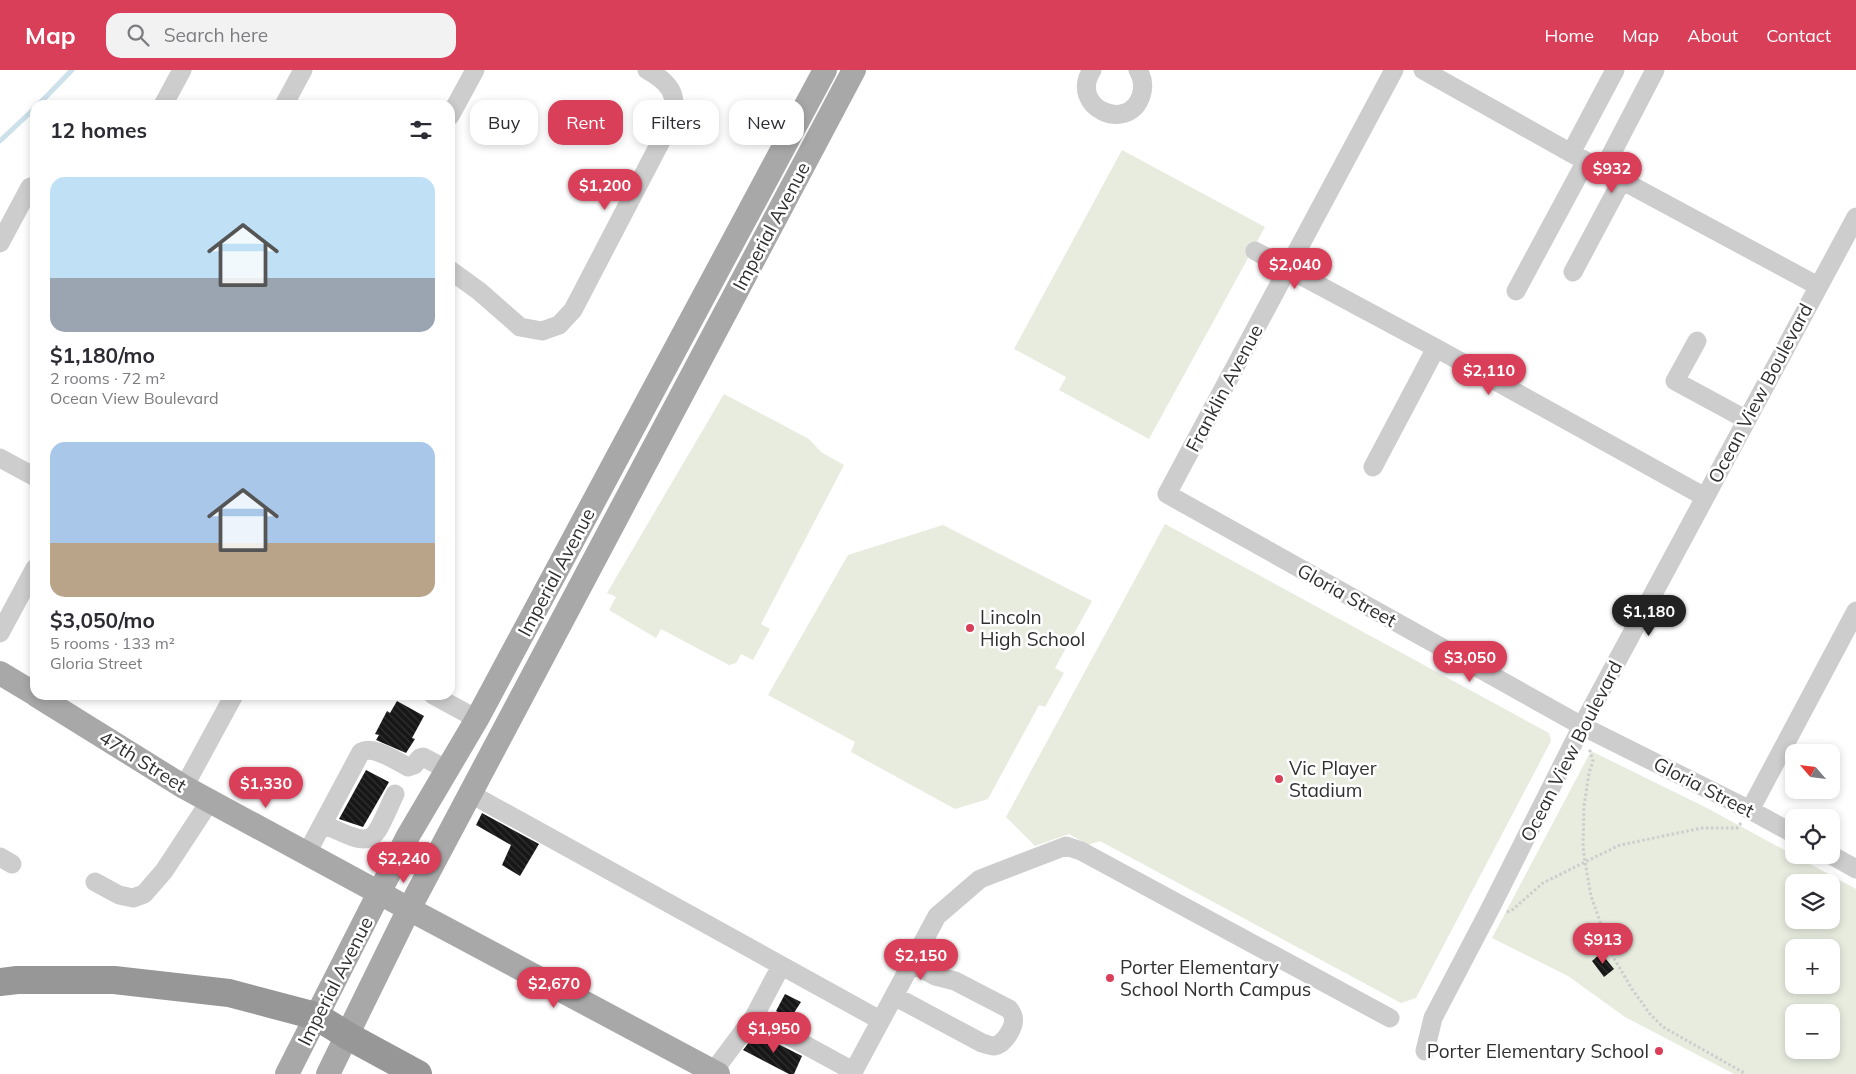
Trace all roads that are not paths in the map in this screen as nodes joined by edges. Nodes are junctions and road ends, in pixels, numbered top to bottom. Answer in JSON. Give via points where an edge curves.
{"nodes":[{"id":1,"x":182,"y":70,"type":"edge"},
{"id":2,"x":303,"y":70,"type":"edge"},
{"id":3,"x":475,"y":70,"type":"edge"},
{"id":4,"x":647,"y":70,"type":"edge"},
{"id":5,"x":825,"y":70,"type":"edge"},
{"id":6,"x":854,"y":70,"type":"edge"},
{"id":7,"x":1092,"y":70,"type":"edge"},
{"id":8,"x":1138,"y":70,"type":"edge"},
{"id":9,"x":1154,"y":70,"type":"edge"},
{"id":10,"x":1394,"y":70,"type":"edge"},
{"id":11,"x":1423,"y":70,"type":"edge"},
{"id":12,"x":1615,"y":70,"type":"edge"},
{"id":13,"x":1655,"y":70,"type":"edge"},
{"id":14,"x":1143,"y":90,"type":"junction"},
{"id":15,"x":166,"y":100,"type":"edge"},
{"id":16,"x":287,"y":100,"type":"edge"},
{"id":17,"x":455,"y":107,"type":"edge"},
{"id":18,"x":1578,"y":157,"type":"junction"},
{"id":19,"x":1604,"y":170,"type":"junction"},
{"id":20,"x":1622,"y":180,"type":"junction"},
{"id":21,"x":30,"y":187,"type":"dead end"},
{"id":22,"x":1856,"y":217,"type":"edge"},
{"id":23,"x":0,"y":243,"type":"edge"},
{"id":24,"x":1255,"y":251,"type":"dead end"},
{"id":25,"x":1287,"y":268,"type":"junction"},
{"id":26,"x":1573,"y":272,"type":"dead end"},
{"id":27,"x":455,"y":274,"type":"edge"},
{"id":28,"x":1818,"y":286,"type":"junction"},
{"id":29,"x":1516,"y":291,"type":"dead end"},
{"id":30,"x":1696,"y":341,"type":"dead end"},
{"id":31,"x":1436,"y":348,"type":"junction"},
{"id":32,"x":1747,"y":420,"type":"junction"},
{"id":33,"x":0,"y":458,"type":"edge"},
{"id":34,"x":1373,"y":468,"type":"dead end"},
{"id":35,"x":30,"y":474,"type":"edge"},
{"id":36,"x":1167,"y":494,"type":"joint"},
{"id":37,"x":1705,"y":497,"type":"junction"},
{"id":38,"x":30,"y":577,"type":"edge"},
{"id":39,"x":1856,"y":611,"type":"edge"},
{"id":40,"x":0,"y":633,"type":"edge"},
{"id":41,"x":0,"y":673,"type":"edge"},
{"id":42,"x":30,"y":691,"type":"edge"},
{"id":43,"x":44,"y":700,"type":"edge"},
{"id":44,"x":231,"y":700,"type":"edge"},
{"id":45,"x":441,"y":700,"type":"edge"},
{"id":46,"x":477,"y":719,"type":"junction"},
{"id":47,"x":1582,"y":726,"type":"junction"},
{"id":48,"x":448,"y":770,"type":"junction"},
{"id":49,"x":184,"y":786,"type":"junction"},
{"id":50,"x":395,"y":794,"type":"dead end"},
{"id":51,"x":470,"y":794,"type":"junction"},
{"id":52,"x":210,"y":800,"type":"junction"},
{"id":53,"x":1750,"y":810,"type":"junction"},
{"id":54,"x":382,"y":821,"type":"junction"},
{"id":55,"x":323,"y":824,"type":"junction"},
{"id":56,"x":1785,"y":829,"type":"edge"},
{"id":57,"x":408,"y":836,"type":"junction"},
{"id":58,"x":307,"y":853,"type":"junction"},
{"id":59,"x":1840,"y":860,"type":"edge"},
{"id":60,"x":1856,"y":869,"type":"edge"},
{"id":61,"x":95,"y":882,"type":"dead end"},
{"id":62,"x":380,"y":892,"type":"junction"},
{"id":63,"x":409,"y":909,"type":"junction"},
{"id":64,"x":911,"y":964,"type":"junction"},
{"id":65,"x":781,"y":966,"type":"junction"},
{"id":66,"x":0,"y":982,"type":"edge"},
{"id":67,"x":894,"y":996,"type":"junction"},
{"id":68,"x":316,"y":1016,"type":"junction"},
{"id":69,"x":754,"y":1016,"type":"junction"},
{"id":70,"x":1390,"y":1018,"type":"dead end"},
{"id":71,"x":880,"y":1020,"type":"junction"},
{"id":72,"x":348,"y":1036,"type":"junction"},
{"id":73,"x":1425,"y":1051,"type":"dead end"},
{"id":74,"x":852,"y":1072,"type":"edge"},
{"id":75,"x":716,"y":1073,"type":"edge"},
{"id":76,"x":287,"y":1074,"type":"edge"},
{"id":77,"x":328,"y":1074,"type":"edge"},
{"id":78,"x":418,"y":1074,"type":"edge"}],
"edges":[{"from":1,"to":15,"type":"street"},
{"from":2,"to":16,"type":"street"},
{"from":3,"to":17,"type":"street"},
{"from":4,"to":27,"type":"street","via":[[662,78],[673,93],[675,108],[672,120],[573,310],[559,325],[542,331],[520,327]]},
{"from":5,"to":46,"type":"main road","name":"Imperial Avenue"},
{"from":6,"to":51,"type":"main road","name":"Imperial Avenue"},
{"from":7,"to":14,"type":"street","via":[[1086,89],[1088,97],[1100,111],[1117,115],[1125,113],[1134,108]]},
{"from":8,"to":14,"type":"street"},
{"from":9,"to":14,"type":"street"},
{"from":10,"to":25,"type":"street","name":"Franklin Avenue"},
{"from":11,"to":18,"type":"street"},
{"from":12,"to":18,"type":"street"},
{"from":13,"to":19,"type":"street"},
{"from":18,"to":19,"type":"street"},
{"from":18,"to":29,"type":"street"},
{"from":19,"to":20,"type":"street"},
{"from":20,"to":26,"type":"street"},
{"from":20,"to":28,"type":"street"},
{"from":21,"to":23,"type":"street"},
{"from":22,"to":28,"type":"street","name":"Ocean View Boulevard"},
{"from":24,"to":25,"type":"street"},
{"from":25,"to":31,"type":"street"},
{"from":25,"to":36,"type":"street","name":"Franklin Avenue"},
{"from":28,"to":32,"type":"street","name":"Ocean View Boulevard"},
{"from":30,"to":32,"type":"street","via":[[1675,380]]},
{"from":31,"to":34,"type":"street"},
{"from":31,"to":37,"type":"street"},
{"from":32,"to":37,"type":"street","name":"Ocean View Boulevard"},
{"from":33,"to":35,"type":"street"},
{"from":36,"to":47,"type":"street","name":"Gloria Street"},
{"from":37,"to":47,"type":"street","name":"Ocean View Boulevard"},
{"from":38,"to":40,"type":"street"},
{"from":39,"to":53,"type":"street"},
{"from":41,"to":42,"type":"main road","name":"47th Street"},
{"from":43,"to":49,"type":"main road","name":"47th Street"},
{"from":44,"to":49,"type":"street"},
{"from":45,"to":46,"type":"street"},
{"from":46,"to":48,"type":"main road","name":"Imperial Avenue"},
{"from":47,"to":53,"type":"street","name":"Gloria Street"},
{"from":47,"to":73,"type":"street","name":"Ocean View Boulevard","via":[[1433,1018]]},
{"from":48,"to":55,"type":"street","via":[[423,758],[408,767],[365,749]]},
{"from":48,"to":57,"type":"main road","name":"Imperial Avenue"},
{"from":49,"to":52,"type":"main road","name":"47th Street"},
{"from":50,"to":54,"type":"street"},
{"from":51,"to":63,"type":"main road","name":"Imperial Avenue"},
{"from":51,"to":65,"type":"street"},
{"from":52,"to":58,"type":"main road","name":"47th Street"},
{"from":52,"to":61,"type":"street","via":[[164,871],[144,894],[133,898]]},
{"from":53,"to":56,"type":"street","name":"Gloria Street"},
{"from":54,"to":55,"type":"street","via":[[376,835],[362,840]]},
{"from":54,"to":57,"type":"street"},
{"from":55,"to":58,"type":"street"},
{"from":57,"to":62,"type":"main road","name":"Imperial Avenue"},
{"from":58,"to":62,"type":"main road","name":"47th Street"},
{"from":59,"to":60,"type":"street"},
{"from":62,"to":63,"type":"main road","name":"47th Street"},
{"from":62,"to":68,"type":"main road","name":"Imperial Avenue"},
{"from":63,"to":72,"type":"main road","name":"Imperial Avenue"},
{"from":63,"to":75,"type":"main road","name":"47th Street"},
{"from":64,"to":67,"type":"street"},
{"from":64,"to":67,"type":"street","via":[[935,976],[955,981],[1009,1009],[1014,1022],[1001,1043],[994,1046],[982,1043]]},
{"from":64,"to":70,"type":"street","via":[[937,916],[980,879],[1066,846],[1082,851]]},
{"from":65,"to":69,"type":"street"},
{"from":65,"to":71,"type":"street"},
{"from":66,"to":68,"type":"highway","via":[[114,980],[229,993]]},
{"from":67,"to":71,"type":"street"},
{"from":68,"to":72,"type":"highway"},
{"from":68,"to":76,"type":"main road","name":"Imperial Avenue"},
{"from":69,"to":74,"type":"street"},
{"from":69,"to":75,"type":"street"},
{"from":71,"to":74,"type":"street"},
{"from":72,"to":77,"type":"main road","name":"Imperial Avenue"},
{"from":72,"to":78,"type":"highway"}]}
